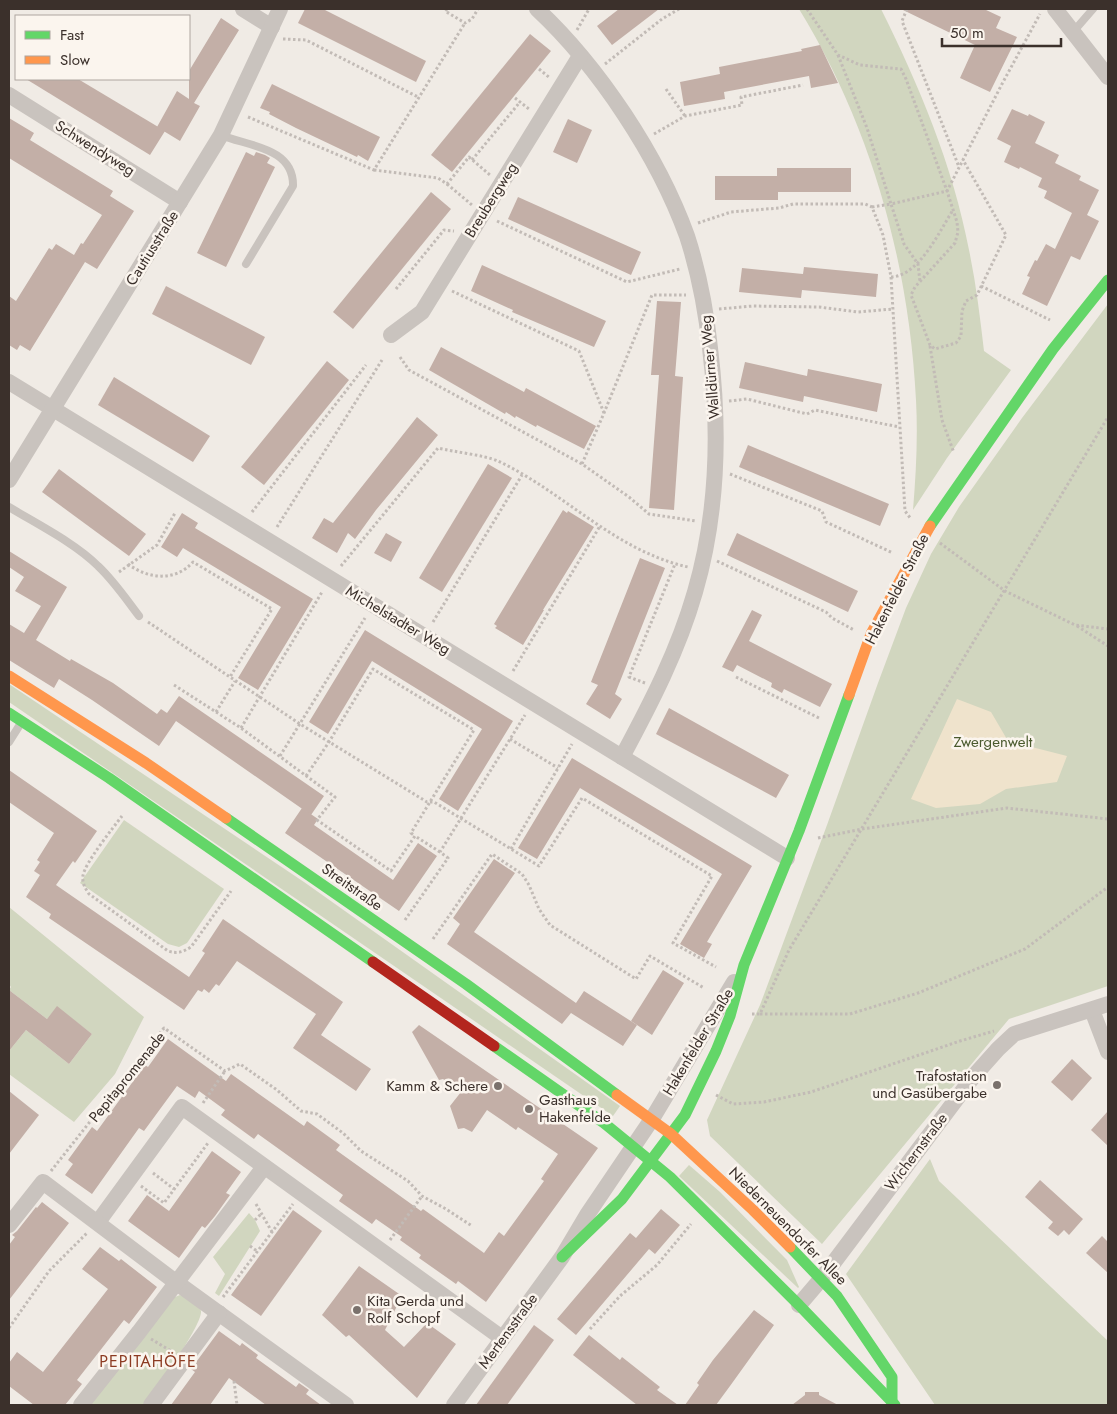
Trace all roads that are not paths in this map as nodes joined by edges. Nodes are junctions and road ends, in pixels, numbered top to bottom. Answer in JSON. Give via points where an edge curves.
{"nodes":[{"id":1,"x":243,"y":9,"type":"edge"},
{"id":2,"x":280,"y":9,"type":"edge"},
{"id":3,"x":537,"y":9,"type":"edge"},
{"id":4,"x":1055,"y":9,"type":"edge"},
{"id":5,"x":1093,"y":9,"type":"edge"},
{"id":6,"x":272,"y":27,"type":"junction"},
{"id":7,"x":1073,"y":32,"type":"junction"},
{"id":8,"x":580,"y":56,"type":"junction"},
{"id":9,"x":1106,"y":71,"type":"edge"},
{"id":10,"x":9,"y":95,"type":"edge"},
{"id":11,"x":221,"y":135,"type":"junction"},
{"id":12,"x":180,"y":202,"type":"junction"},
{"id":13,"x":246,"y":264,"type":"dead end"},
{"id":14,"x":1108,"y":280,"type":"edge"},
{"id":15,"x":391,"y":335,"type":"dead end"},
{"id":16,"x":9,"y":382,"type":"edge"},
{"id":17,"x":52,"y":409,"type":"junction"},
{"id":18,"x":9,"y":480,"type":"edge"},
{"id":19,"x":9,"y":507,"type":"edge"},
{"id":20,"x":139,"y":616,"type":"road end"},
{"id":21,"x":9,"y":676,"type":"edge"},
{"id":22,"x":9,"y":713,"type":"edge"},
{"id":23,"x":22,"y":721,"type":"junction"},
{"id":24,"x":9,"y":742,"type":"edge"},
{"id":25,"x":622,"y":757,"type":"junction"},
{"id":26,"x":787,"y":858,"type":"junction"},
{"id":27,"x":744,"y":965,"type":"junction"},
{"id":28,"x":1108,"y":1004,"type":"edge"},
{"id":29,"x":1092,"y":1010,"type":"junction"},
{"id":30,"x":1108,"y":1052,"type":"edge"},
{"id":31,"x":652,"y":1119,"type":"junction"},
{"id":32,"x":671,"y":1134,"type":"junction"},
{"id":33,"x":634,"y":1146,"type":"junction"},
{"id":34,"x":651,"y":1160,"type":"junction"},
{"id":35,"x":264,"y":1167,"type":"junction"},
{"id":36,"x":98,"y":1222,"type":"junction"},
{"id":37,"x":9,"y":1225,"type":"edge"},
{"id":38,"x":562,"y":1257,"type":"junction"},
{"id":39,"x":822,"y":1278,"type":"junction"},
{"id":40,"x":177,"y":1282,"type":"junction"},
{"id":41,"x":799,"y":1305,"type":"junction"},
{"id":42,"x":216,"y":1311,"type":"junction"},
{"id":43,"x":502,"y":1338,"type":"junction"},
{"id":44,"x":894,"y":1404,"type":"edge"},
{"id":45,"x":81,"y":1405,"type":"edge"},
{"id":46,"x":151,"y":1405,"type":"edge"},
{"id":47,"x":346,"y":1405,"type":"edge"},
{"id":48,"x":454,"y":1405,"type":"edge"}],
"edges":[{"from":1,"to":6,"type":"street"},
{"from":2,"to":6,"type":"street","name":"Cautiusstraße"},
{"from":3,"to":8,"type":"street","name":"Walldürner Weg"},
{"from":4,"to":7,"type":"street"},
{"from":5,"to":7,"type":"lane"},
{"from":6,"to":11,"type":"street","name":"Cautiusstraße"},
{"from":7,"to":9,"type":"street"},
{"from":8,"to":15,"type":"street","name":"Breubergweg","via":[[422,312]]},
{"from":8,"to":25,"type":"street","name":"Walldürner Weg","via":[[611,95],[646,150],[679,216],[706,311],[716,413],[710,522],[696,590],[665,675]]},
{"from":10,"to":12,"type":"street","name":"Schwendyweg"},
{"from":11,"to":12,"type":"street","name":"Cautiusstraße"},
{"from":11,"to":13,"type":"lane","via":[[271,151],[282,159],[293,177],[293,186]]},
{"from":12,"to":17,"type":"street","name":"Cautiusstraße"},
{"from":14,"to":26,"type":"main road","name":"Hakenfelder Straße","via":[[1053,348],[926,532],[871,634]]},
{"from":16,"to":17,"type":"street","name":"Michelstadter Weg"},
{"from":17,"to":18,"type":"street","name":"Cautiusstraße"},
{"from":17,"to":25,"type":"street","name":"Michelstadter Weg"},
{"from":19,"to":20,"type":"lane","via":[[98,565]]},
{"from":21,"to":31,"type":"main road","name":"Streitstraße","via":[[146,764],[395,935]]},
{"from":22,"to":23,"type":"main road"},
{"from":23,"to":24,"type":"lane"},
{"from":23,"to":33,"type":"main road","via":[[117,783]]},
{"from":25,"to":26,"type":"street","name":"Michelstadter Weg"},
{"from":26,"to":27,"type":"main road","name":"Hakenfelder Straße"},
{"from":27,"to":31,"type":"street","name":"Hakenfelder Straße"},
{"from":27,"to":32,"type":"main road","name":"Hakenfelder Straße","via":[[716,1052],[685,1115]]},
{"from":28,"to":29,"type":"street","name":"Wichernstraße"},
{"from":29,"to":30,"type":"street"},
{"from":29,"to":39,"type":"street","name":"Wichernstraße","via":[[1014,1034],[998,1048]]},
{"from":31,"to":32,"type":"main road","name":"Streitstraße"},
{"from":31,"to":33,"type":"street","name":"Hakenfelder Straße"},
{"from":32,"to":34,"type":"main road","name":"Hakenfelder Straße"},
{"from":32,"to":39,"type":"main road","name":"Niederneuendorfer Allee"},
{"from":33,"to":34,"type":"main road"},
{"from":33,"to":38,"type":"street","name":"Mertensstraße"},
{"from":34,"to":38,"type":"main road","name":"Mertensstraße","via":[[622,1199]]},
{"from":34,"to":41,"type":"main road","name":"Niederneuendorfer Allee"},
{"from":35,"to":36,"type":"street","via":[[182,1107]]},
{"from":35,"to":40,"type":"street"},
{"from":35,"to":43,"type":"street"},
{"from":36,"to":37,"type":"street","via":[[43,1182]]},
{"from":36,"to":40,"type":"street"},
{"from":38,"to":43,"type":"street","name":"Mertensstraße"},
{"from":39,"to":41,"type":"street","name":"Wichernstraße"},
{"from":39,"to":44,"type":"main road","name":"Niederneuendorfer Allee","via":[[892,1377]]},
{"from":40,"to":42,"type":"street"},
{"from":40,"to":45,"type":"street"},
{"from":41,"to":44,"type":"main road","name":"Niederneuendorfer Allee"},
{"from":42,"to":46,"type":"street"},
{"from":42,"to":47,"type":"street"},
{"from":43,"to":48,"type":"street","name":"Mertensstraße"}]}
